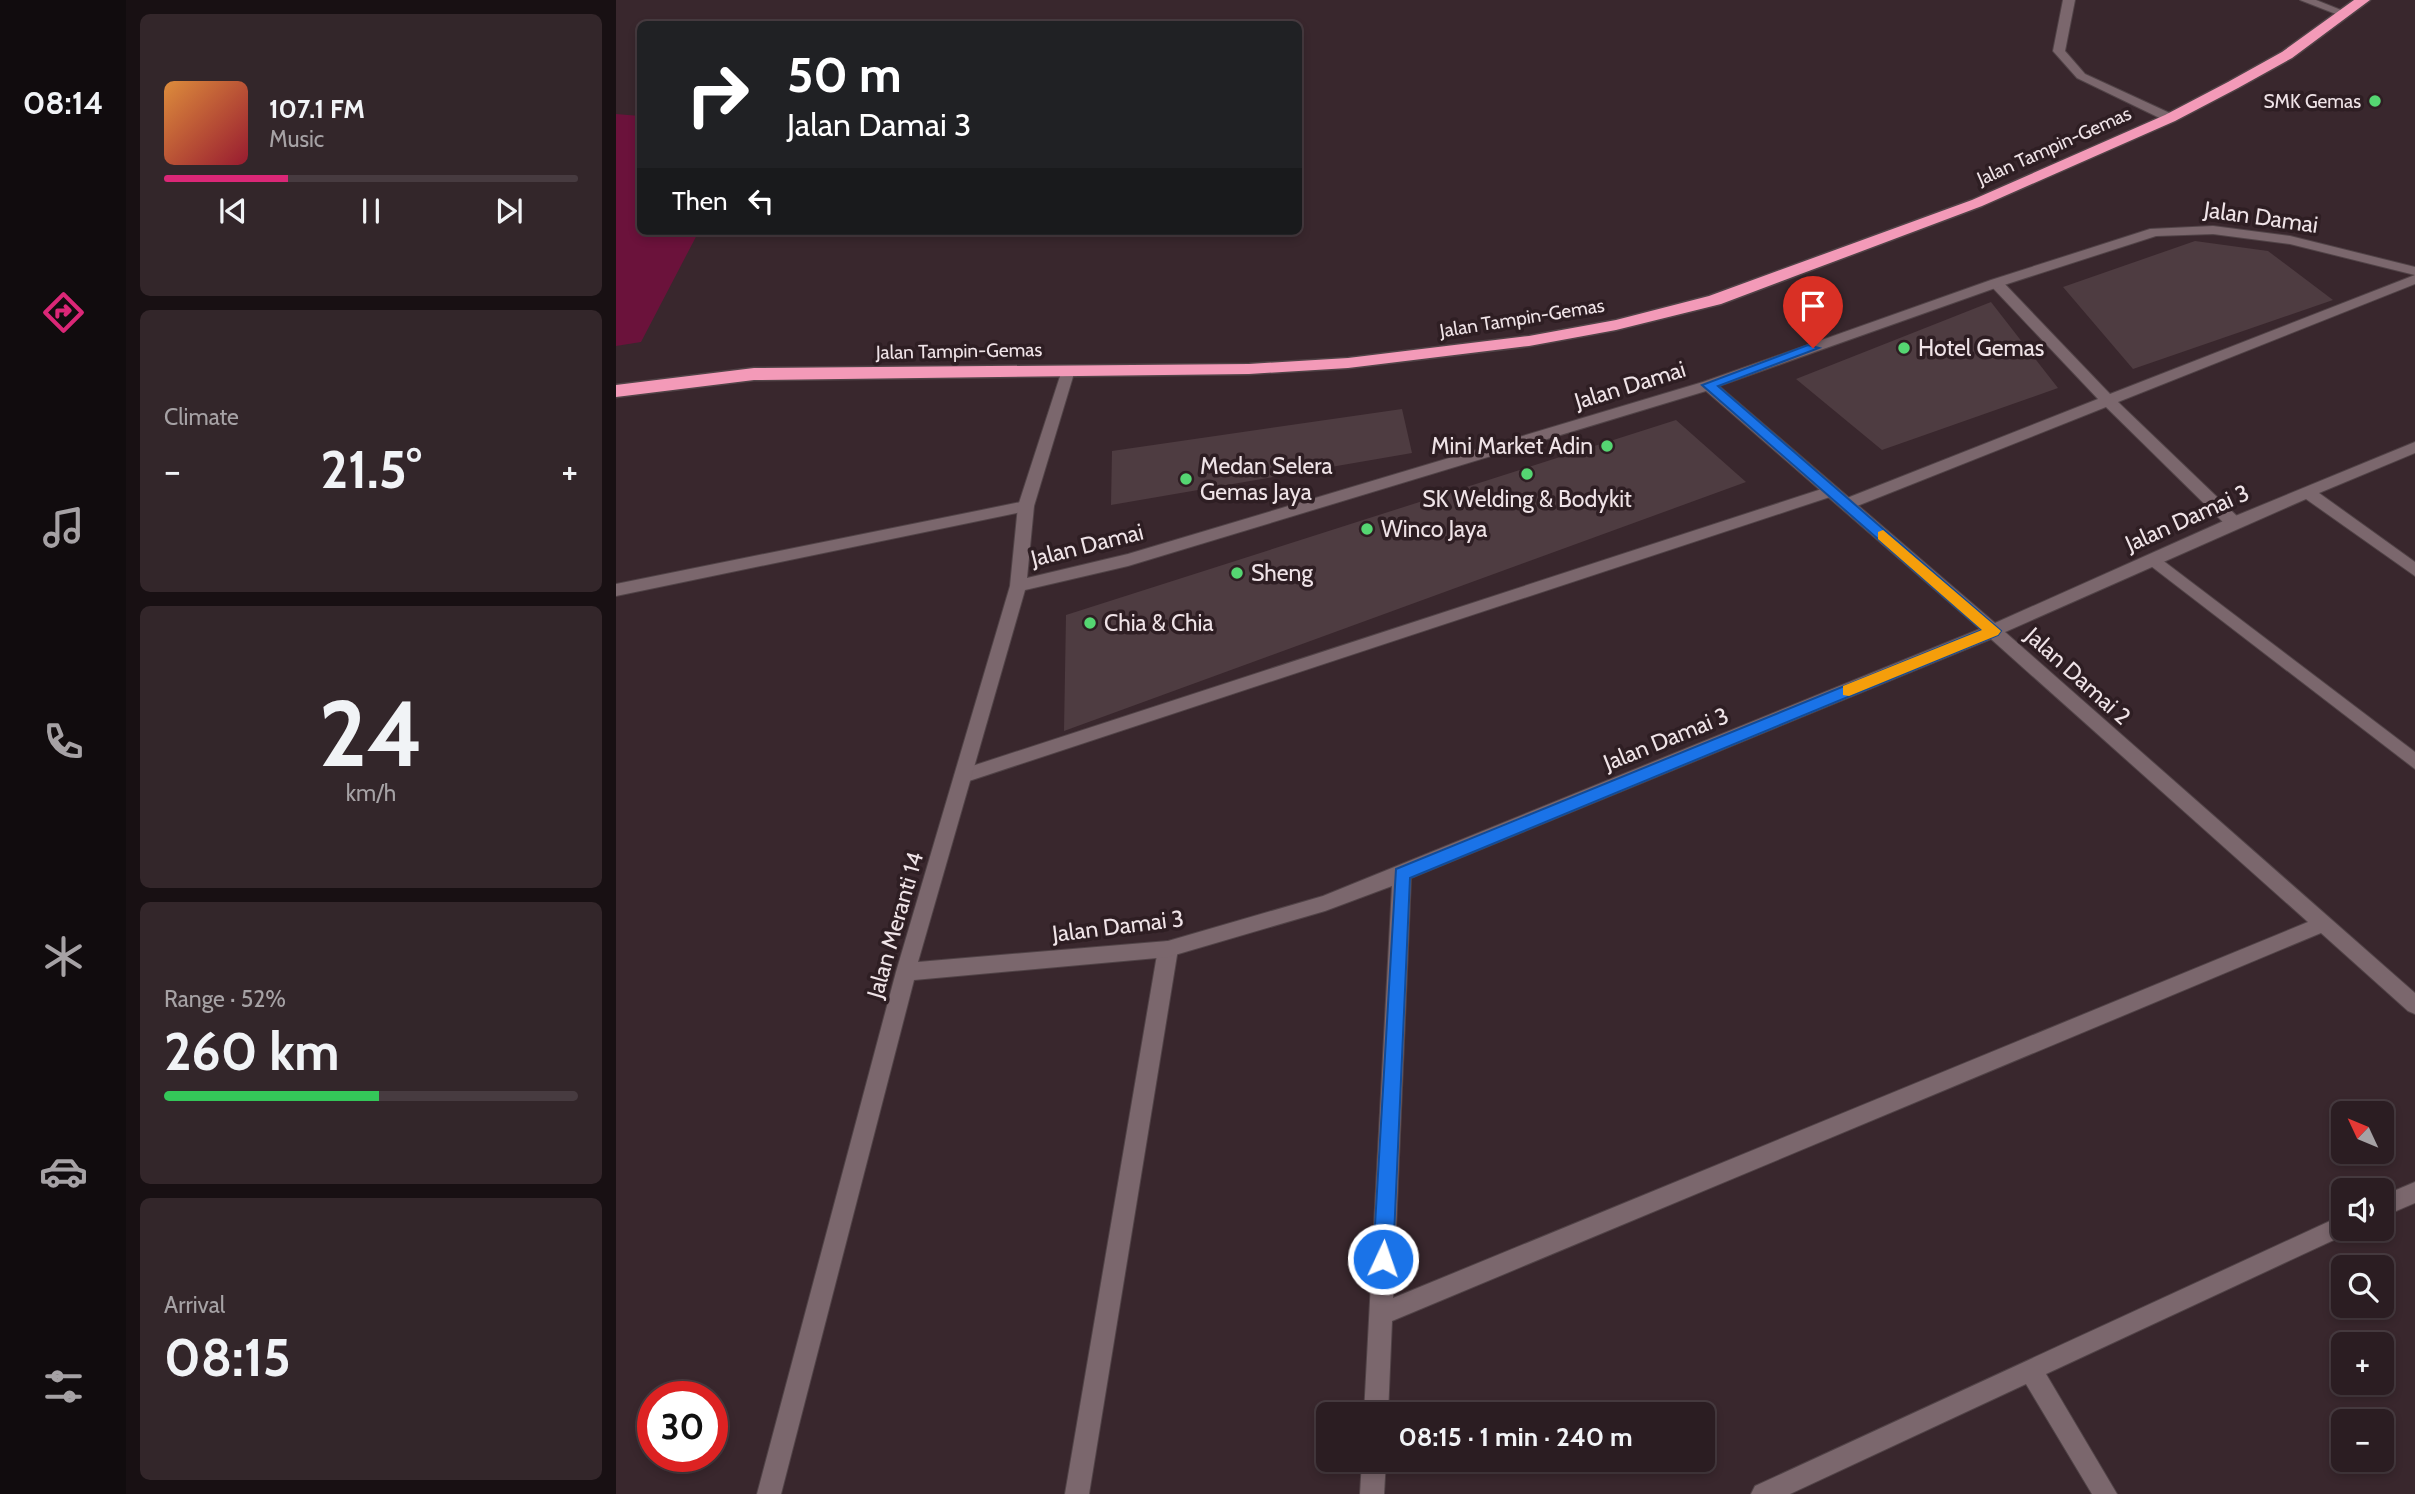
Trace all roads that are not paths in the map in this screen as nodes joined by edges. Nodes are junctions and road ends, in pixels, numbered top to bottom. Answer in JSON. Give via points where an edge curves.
{"nodes":[{"id":1,"x":2069,"y":0,"type":"edge"},
{"id":2,"x":2306,"y":0,"type":"edge"},
{"id":3,"x":2364,"y":0,"type":"edge"},
{"id":4,"x":2344,"y":14,"type":"junction"},
{"id":5,"x":2170,"y":118,"type":"junction"},
{"id":6,"x":2415,"y":271,"type":"edge"},
{"id":7,"x":2415,"y":279,"type":"edge"},
{"id":8,"x":1996,"y":283,"type":"junction"},
{"id":9,"x":1068,"y":370,"type":"junction"},
{"id":10,"x":1708,"y":385,"type":"junction"},
{"id":11,"x":616,"y":391,"type":"edge"},
{"id":12,"x":2109,"y":402,"type":"junction"},
{"id":13,"x":2415,"y":447,"type":"edge"},
{"id":14,"x":1831,"y":491,"type":"junction"},
{"id":15,"x":2308,"y":492,"type":"junction"},
{"id":16,"x":1847,"y":505,"type":"junction"},
{"id":17,"x":1026,"y":506,"type":"junction"},
{"id":18,"x":2234,"y":523,"type":"junction"},
{"id":19,"x":2153,"y":559,"type":"junction"},
{"id":20,"x":2415,"y":570,"type":"edge"},
{"id":21,"x":1018,"y":586,"type":"junction"},
{"id":22,"x":616,"y":590,"type":"edge"},
{"id":23,"x":1993,"y":631,"type":"junction"},
{"id":24,"x":2415,"y":762,"type":"edge"},
{"id":25,"x":963,"y":776,"type":"junction"},
{"id":26,"x":1402,"y":874,"type":"junction"},
{"id":27,"x":2323,"y":924,"type":"junction"},
{"id":28,"x":1168,"y":949,"type":"junction"},
{"id":29,"x":906,"y":972,"type":"junction"},
{"id":30,"x":2415,"y":1005,"type":"edge"},
{"id":31,"x":2415,"y":1192,"type":"edge"},
{"id":32,"x":2394,"y":1202,"type":"edge"},
{"id":33,"x":2331,"y":1231,"type":"edge"},
{"id":34,"x":1381,"y":1314,"type":"junction"},
{"id":35,"x":2031,"y":1370,"type":"junction"},
{"id":36,"x":1377,"y":1402,"type":"edge"},
{"id":37,"x":1373,"y":1472,"type":"edge"},
{"id":38,"x":769,"y":1494,"type":"edge"},
{"id":39,"x":1077,"y":1494,"type":"edge"},
{"id":40,"x":1372,"y":1494,"type":"edge"},
{"id":41,"x":1763,"y":1494,"type":"edge"},
{"id":42,"x":2105,"y":1494,"type":"edge"}],
"edges":[{"from":1,"to":5,"type":"street","via":[[2059,51],[2081,76]]},
{"from":2,"to":4,"type":"street"},
{"from":3,"to":4,"type":"highway","name":"Jalan Tampin-Gemas"},
{"from":4,"to":5,"type":"highway","name":"Jalan Tampin-Gemas","via":[[2287,55]]},
{"from":5,"to":9,"type":"highway","name":"Jalan Tampin-Gemas","via":[[1977,204],[1714,300],[1616,325],[1530,341],[1348,363],[1250,369]]},
{"from":6,"to":8,"type":"street","name":"Jalan Damai","via":[[2290,240],[2213,230],[2155,232]]},
{"from":7,"to":12,"type":"street"},
{"from":8,"to":10,"type":"street","name":"Jalan Damai"},
{"from":8,"to":12,"type":"street"},
{"from":9,"to":11,"type":"highway","name":"Jalan Tampin-Gemas","via":[[754,374]]},
{"from":9,"to":17,"type":"street","name":"Jalan Meranti 14"},
{"from":10,"to":14,"type":"street","name":"Jalan Damai 2"},
{"from":10,"to":21,"type":"street","name":"Jalan Damai","via":[[1128,560]]},
{"from":12,"to":16,"type":"street"},
{"from":12,"to":18,"type":"street"},
{"from":13,"to":15,"type":"street","name":"Jalan Damai 3"},
{"from":14,"to":16,"type":"street","name":"Jalan Damai 2"},
{"from":14,"to":25,"type":"street"},
{"from":15,"to":18,"type":"street","name":"Jalan Damai 3"},
{"from":15,"to":20,"type":"street"},
{"from":16,"to":23,"type":"street","name":"Jalan Damai 2"},
{"from":17,"to":21,"type":"street","name":"Jalan Meranti 14"},
{"from":17,"to":22,"type":"street"},
{"from":18,"to":19,"type":"street","name":"Jalan Damai 3"},
{"from":19,"to":23,"type":"street","name":"Jalan Damai 3"},
{"from":19,"to":24,"type":"street"},
{"from":21,"to":25,"type":"street","name":"Jalan Meranti 14"},
{"from":23,"to":26,"type":"street","name":"Jalan Damai 3"},
{"from":23,"to":27,"type":"street","name":"Jalan Damai 2"},
{"from":25,"to":29,"type":"street","name":"Jalan Meranti 14"},
{"from":26,"to":28,"type":"street","name":"Jalan Damai 3"},
{"from":26,"to":34,"type":"street"},
{"from":27,"to":30,"type":"street","name":"Jalan Damai 2"},
{"from":27,"to":34,"type":"street"},
{"from":28,"to":29,"type":"street","name":"Jalan Damai 3"},
{"from":28,"to":39,"type":"street"},
{"from":29,"to":38,"type":"street","name":"Jalan Meranti 14"},
{"from":31,"to":32,"type":"street"},
{"from":33,"to":35,"type":"street"},
{"from":34,"to":36,"type":"street"},
{"from":35,"to":41,"type":"street"},
{"from":35,"to":42,"type":"street"},
{"from":37,"to":40,"type":"street"}]}
